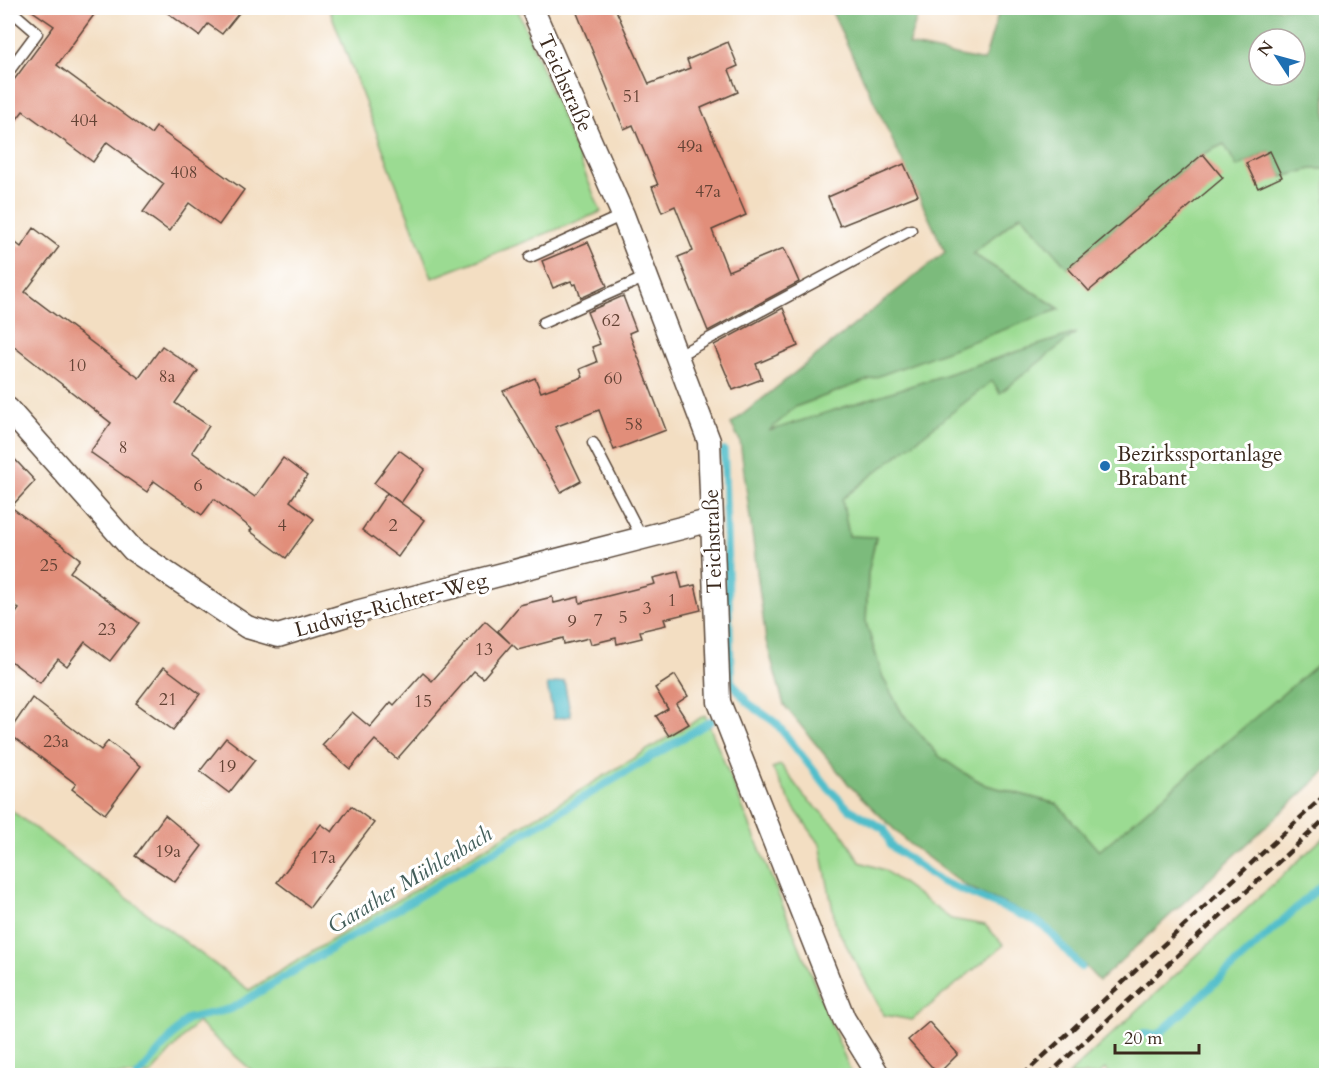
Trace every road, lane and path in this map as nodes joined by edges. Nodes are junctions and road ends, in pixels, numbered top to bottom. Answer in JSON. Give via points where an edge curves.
{"nodes":[{"id":1,"x":8,"y":8,"type":"edge"},
{"id":2,"x":532,"y":8,"type":"edge"},
{"id":3,"x":8,"y":72,"type":"edge"},
{"id":4,"x":623,"y":215,"type":"junction"},
{"id":5,"x":911,"y":230,"type":"dead end"},
{"id":6,"x":530,"y":257,"type":"dead end"},
{"id":7,"x":646,"y":277,"type":"junction"},
{"id":8,"x":543,"y":323,"type":"dead end"},
{"id":9,"x":676,"y":356,"type":"junction"},
{"id":10,"x":8,"y":409,"type":"edge"},
{"id":11,"x":593,"y":443,"type":"dead end"},
{"id":12,"x":712,"y":520,"type":"junction"},
{"id":13,"x":642,"y":539,"type":"junction"},
{"id":14,"x":879,"y":1076,"type":"edge"}],
"edges":[{"from":1,"to":3,"type":"lane","via":[[37,33]]},
{"from":2,"to":4,"type":"street","name":"Teichstraße"},
{"from":4,"to":6,"type":"lane"},
{"from":4,"to":7,"type":"street","name":"Teichstraße"},
{"from":5,"to":9,"type":"lane"},
{"from":7,"to":8,"type":"lane"},
{"from":7,"to":9,"type":"street","name":"Teichstraße"},
{"from":9,"to":12,"type":"street","name":"Teichstraße","via":[[709,441]]},
{"from":10,"to":13,"type":"street","name":"Ludwig-Richter-Weg","via":[[134,550],[247,627],[278,636],[356,612]]},
{"from":11,"to":13,"type":"lane"},
{"from":12,"to":13,"type":"street","name":"Ludwig-Richter-Weg"},
{"from":12,"to":14,"type":"street","name":"Teichstraße","via":[[719,702],[844,1019]]}]}
